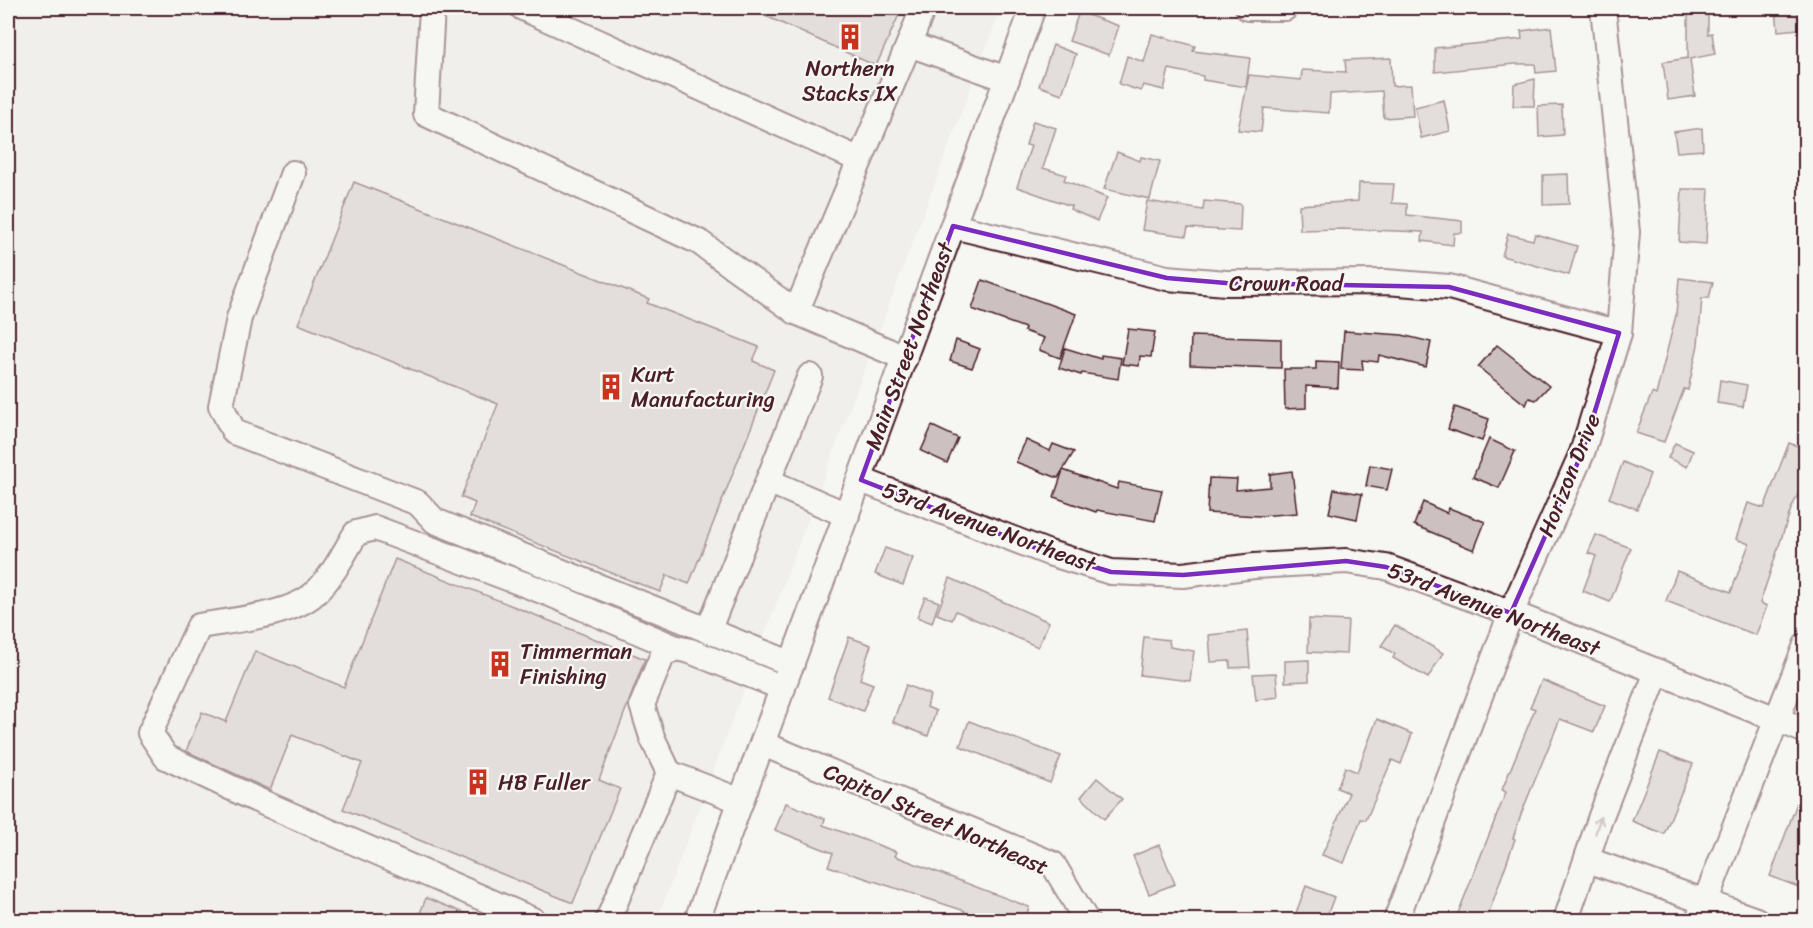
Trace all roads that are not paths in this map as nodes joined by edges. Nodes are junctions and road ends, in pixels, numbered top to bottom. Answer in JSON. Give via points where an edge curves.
{"nodes":[{"id":1,"x":432,"y":8,"type":"edge"},
{"id":2,"x":522,"y":8,"type":"edge"},
{"id":3,"x":923,"y":8,"type":"edge"},
{"id":4,"x":1033,"y":8,"type":"edge"},
{"id":5,"x":1248,"y":8,"type":"edge"},
{"id":6,"x":1285,"y":8,"type":"edge"},
{"id":7,"x":1603,"y":8,"type":"edge"},
{"id":8,"x":909,"y":44,"type":"junction"},
{"id":9,"x":1007,"y":79,"type":"junction"},
{"id":10,"x":860,"y":160,"type":"junction"},
{"id":11,"x":293,"y":173,"type":"dead end"},
{"id":12,"x":953,"y":226,"type":"junction"},
{"id":13,"x":796,"y":312,"type":"junction"},
{"id":14,"x":1619,"y":333,"type":"junction"},
{"id":15,"x":905,"y":358,"type":"junction"},
{"id":16,"x":810,"y":376,"type":"dead end"},
{"id":17,"x":861,"y":480,"type":"junction"},
{"id":18,"x":768,"y":481,"type":"junction"},
{"id":19,"x":847,"y":515,"type":"junction"},
{"id":20,"x":1511,"y":613,"type":"junction"},
{"id":21,"x":708,"y":631,"type":"junction"},
{"id":22,"x":1806,"y":645,"type":"edge"},
{"id":23,"x":676,"y":648,"type":"junction"},
{"id":24,"x":792,"y":664,"type":"junction"},
{"id":25,"x":1657,"y":672,"type":"junction"},
{"id":26,"x":783,"y":688,"type":"junction"},
{"id":27,"x":1776,"y":720,"type":"junction"},
{"id":28,"x":1806,"y":731,"type":"edge"},
{"id":29,"x":763,"y":744,"type":"junction"},
{"id":30,"x":669,"y":773,"type":"junction"},
{"id":31,"x":741,"y":801,"type":"junction"},
{"id":32,"x":1588,"y":860,"type":"junction"},
{"id":33,"x":1702,"y":912,"type":"edge"},
{"id":34,"x":533,"y":921,"type":"edge"},
{"id":35,"x":608,"y":921,"type":"edge"},
{"id":36,"x":697,"y":921,"type":"edge"},
{"id":37,"x":1086,"y":921,"type":"edge"},
{"id":38,"x":1396,"y":921,"type":"edge"},
{"id":39,"x":1566,"y":921,"type":"edge"},
{"id":40,"x":1756,"y":921,"type":"edge"}],
"edges":[{"from":1,"to":13,"type":"street","via":[[426,114],[699,242]]},
{"from":2,"to":10,"type":"street"},
{"from":3,"to":8,"type":"street"},
{"from":4,"to":9,"type":"street","name":"Main Street Northeast"},
{"from":5,"to":6,"type":"street"},
{"from":7,"to":14,"type":"street","name":"Horizon Drive","via":[[1627,232]]},
{"from":8,"to":9,"type":"street"},
{"from":8,"to":10,"type":"street"},
{"from":9,"to":12,"type":"street","name":"Main Street Northeast"},
{"from":10,"to":13,"type":"street"},
{"from":11,"to":21,"type":"street","via":[[239,318],[221,406],[234,432],[418,503],[435,521]]},
{"from":12,"to":14,"type":"street","name":"Crown Road","via":[[1167,278],[1226,284],[1386,282],[1449,287]]},
{"from":12,"to":15,"type":"street","name":"Main Street Northeast"},
{"from":13,"to":15,"type":"street"},
{"from":14,"to":20,"type":"street","name":"Horizon Drive","via":[[1582,453]]},
{"from":15,"to":17,"type":"street","name":"Main Street Northeast"},
{"from":16,"to":18,"type":"street"},
{"from":17,"to":19,"type":"street","name":"Main Street Northeast"},
{"from":17,"to":20,"type":"street","name":"53rd Avenue Northeast","via":[[1049,554],[1112,572],[1182,575],[1346,561],[1386,567]]},
{"from":18,"to":19,"type":"street"},
{"from":18,"to":21,"type":"street"},
{"from":19,"to":24,"type":"street","name":"Main Street Northeast"},
{"from":20,"to":25,"type":"street","name":"53rd Avenue Northeast"},
{"from":20,"to":38,"type":"street","name":"Horizon Drive"},
{"from":21,"to":24,"type":"street"},
{"from":22,"to":27,"type":"street"},
{"from":23,"to":26,"type":"street"},
{"from":23,"to":30,"type":"street","via":[[663,654],[642,705]]},
{"from":23,"to":34,"type":"street","via":[[550,594],[375,528],[356,533],[314,594],[288,608],[199,626],[150,733],[166,757]]},
{"from":24,"to":26,"type":"street","name":"Main Street Northeast"},
{"from":25,"to":27,"type":"street","name":"53rd Avenue Northeast"},
{"from":32,"to":25,"type":"street","one_way":true},
{"from":26,"to":29,"type":"street","name":"Main Street Northeast"},
{"from":27,"to":28,"type":"street","name":"53rd Avenue Northeast"},
{"from":27,"to":33,"type":"street"},
{"from":29,"to":31,"type":"street","name":"Main Street Northeast"},
{"from":29,"to":37,"type":"street","name":"Capitol Street Northeast","via":[[1053,864]]},
{"from":30,"to":31,"type":"street"},
{"from":30,"to":35,"type":"street"},
{"from":31,"to":36,"type":"street","name":"Main Street Northeast"},
{"from":32,"to":33,"type":"street"},
{"from":32,"to":39,"type":"street"},
{"from":33,"to":40,"type":"street"}]}
